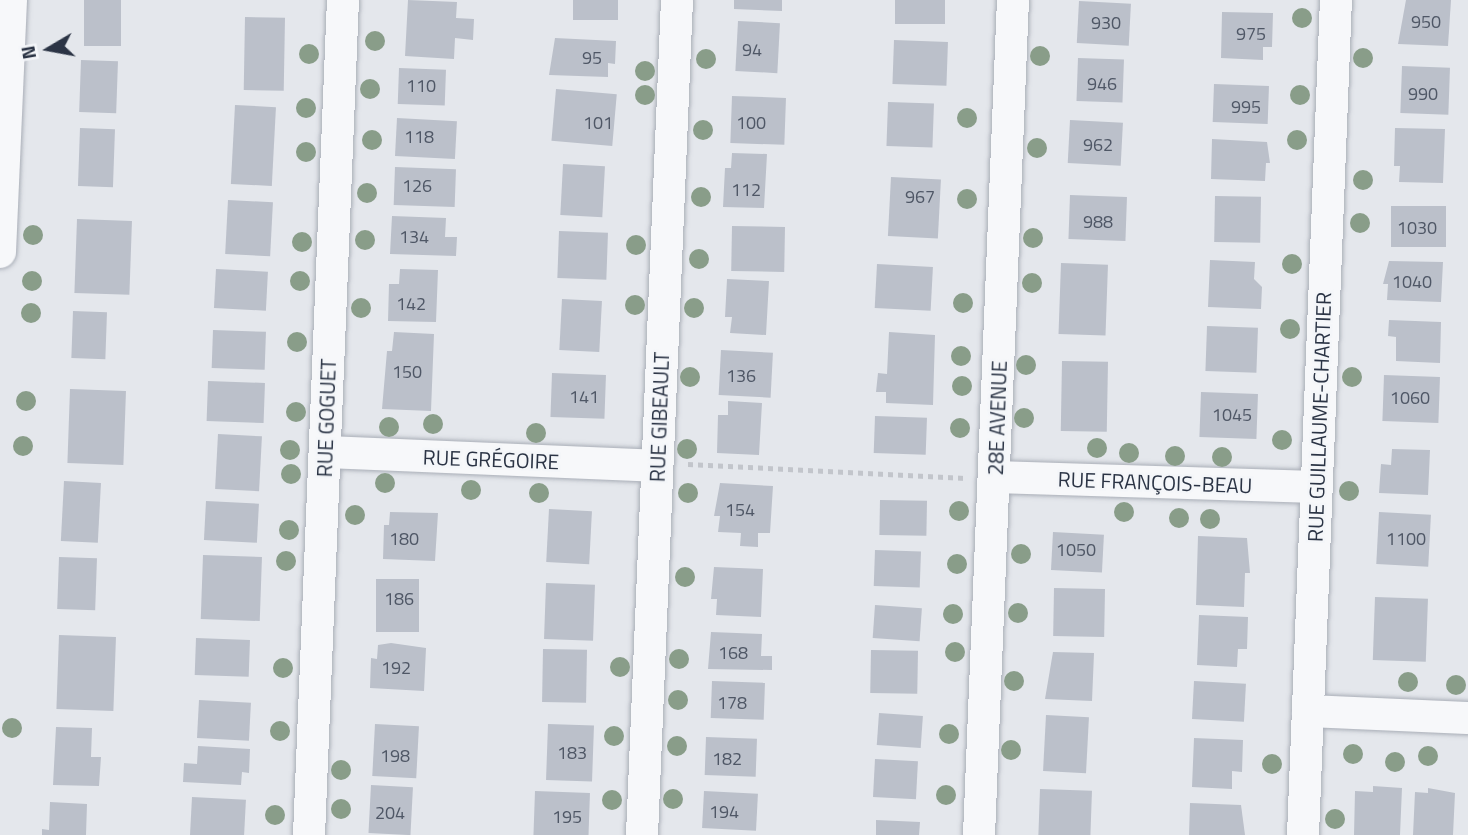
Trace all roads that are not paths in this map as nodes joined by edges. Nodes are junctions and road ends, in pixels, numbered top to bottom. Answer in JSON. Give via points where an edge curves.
{"nodes":[{"id":1,"x":11,"y":0,"type":"edge"},
{"id":2,"x":343,"y":0,"type":"edge"},
{"id":3,"x":677,"y":0,"type":"edge"},
{"id":4,"x":1013,"y":0,"type":"edge"},
{"id":5,"x":1336,"y":0,"type":"edge"},
{"id":6,"x":0,"y":252,"type":"edge"},
{"id":7,"x":325,"y":452,"type":"junction"},
{"id":8,"x":657,"y":466,"type":"junction"},
{"id":9,"x":995,"y":477,"type":"junction"},
{"id":10,"x":1316,"y":487,"type":"junction"},
{"id":11,"x":1308,"y":710,"type":"junction"},
{"id":12,"x":1468,"y":718,"type":"edge"},
{"id":13,"x":309,"y":835,"type":"edge"},
{"id":14,"x":642,"y":835,"type":"edge"},
{"id":15,"x":979,"y":835,"type":"edge"},
{"id":16,"x":1303,"y":835,"type":"edge"}],
"edges":[{"from":1,"to":6,"type":"street"},
{"from":2,"to":7,"type":"street","name":"RUE GOGUET"},
{"from":3,"to":8,"type":"street","name":"RUE GIBEAULT"},
{"from":4,"to":9,"type":"street","name":"28E AVENUE"},
{"from":5,"to":10,"type":"street","name":"RUE GUILLAUME-CHARTIER"},
{"from":7,"to":8,"type":"street","name":"RUE GRÉGOIRE"},
{"from":7,"to":13,"type":"street","name":"RUE GOGUET"},
{"from":8,"to":14,"type":"street","name":"RUE GIBEAULT"},
{"from":9,"to":10,"type":"street","name":"RUE FRANÇOIS-BEAU"},
{"from":9,"to":15,"type":"street","name":"28E AVENUE"},
{"from":10,"to":11,"type":"street","name":"RUE GUILLAUME-CHARTIER"},
{"from":11,"to":12,"type":"street"},
{"from":11,"to":16,"type":"street","name":"RUE GUILLAUME-CHARTIER"}]}
